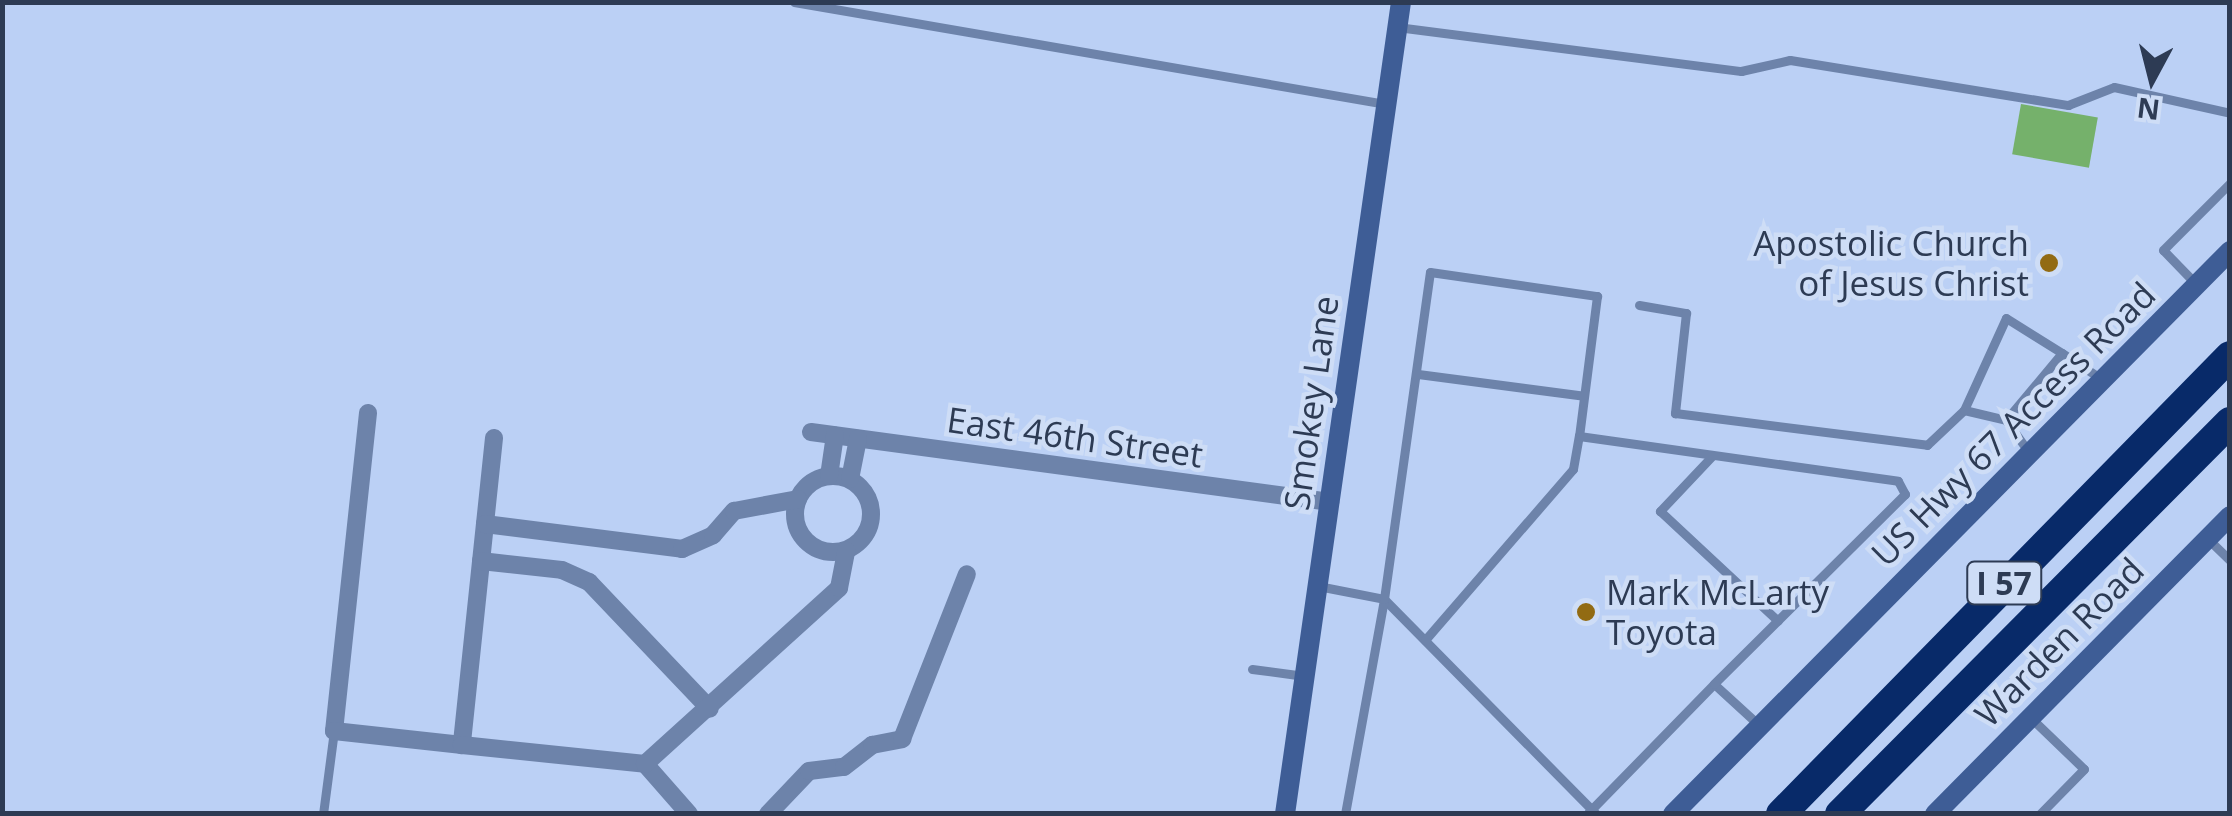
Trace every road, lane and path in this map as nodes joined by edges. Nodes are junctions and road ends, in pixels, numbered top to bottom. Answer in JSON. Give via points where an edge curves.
{"nodes":[{"id":1,"x":794,"y":2,"type":"edge"},
{"id":2,"x":1401,"y":2,"type":"edge"},
{"id":3,"x":1397,"y":27,"type":"junction"},
{"id":4,"x":1386,"y":104,"type":"junction"},
{"id":5,"x":2230,"y":113,"type":"edge"},
{"id":6,"x":2230,"y":182,"type":"edge"},
{"id":7,"x":2230,"y":252,"type":"edge"},
{"id":8,"x":2196,"y":285,"type":"junction"},
{"id":9,"x":1639,"y":304,"type":"dead end"},
{"id":10,"x":2062,"y":353,"type":"junction"},
{"id":11,"x":2230,"y":356,"type":"edge"},
{"id":12,"x":1418,"y":374,"type":"junction"},
{"id":13,"x":2102,"y":380,"type":"junction"},
{"id":14,"x":1584,"y":396,"type":"junction"},
{"id":15,"x":1964,"y":410,"type":"junction"},
{"id":16,"x":368,"y":413,"type":"dead end"},
{"id":17,"x":2006,"y":420,"type":"junction"},
{"id":18,"x":2230,"y":422,"type":"edge"},
{"id":19,"x":812,"y":432,"type":"dead end"},
{"id":20,"x":836,"y":435,"type":"junction"},
{"id":21,"x":1578,"y":436,"type":"junction"},
{"id":22,"x":494,"y":438,"type":"dead end"},
{"id":23,"x":858,"y":438,"type":"junction"},
{"id":24,"x":2030,"y":454,"type":"junction"},
{"id":25,"x":1712,"y":456,"type":"junction"},
{"id":26,"x":828,"y":476,"type":"junction"},
{"id":27,"x":850,"y":479,"type":"junction"},
{"id":28,"x":798,"y":499,"type":"junction"},
{"id":29,"x":1330,"y":502,"type":"junction"},
{"id":30,"x":2230,"y":516,"type":"edge"},
{"id":31,"x":485,"y":524,"type":"junction"},
{"id":32,"x":2208,"y":538,"type":"junction"},
{"id":33,"x":846,"y":551,"type":"junction"},
{"id":34,"x":2230,"y":560,"type":"edge"},
{"id":35,"x":481,"y":561,"type":"junction"},
{"id":36,"x":966,"y":574,"type":"dead end"},
{"id":37,"x":1318,"y":586,"type":"junction"},
{"id":38,"x":1384,"y":599,"type":"junction"},
{"id":39,"x":1778,"y":621,"type":"junction"},
{"id":40,"x":1425,"y":640,"type":"junction"},
{"id":41,"x":1252,"y":669,"type":"dead end"},
{"id":42,"x":1304,"y":676,"type":"junction"},
{"id":43,"x":1714,"y":684,"type":"junction"},
{"id":44,"x":710,"y":709,"type":"junction"},
{"id":45,"x":2030,"y":718,"type":"junction"},
{"id":46,"x":1760,"y":726,"type":"junction"},
{"id":47,"x":334,"y":730,"type":"junction"},
{"id":48,"x":462,"y":745,"type":"junction"},
{"id":49,"x":645,"y":764,"type":"junction"},
{"id":50,"x":1592,"y":812,"type":"edge"},
{"id":51,"x":323,"y":814,"type":"edge"},
{"id":52,"x":689,"y":814,"type":"edge"},
{"id":53,"x":768,"y":814,"type":"edge"},
{"id":54,"x":1285,"y":814,"type":"edge"},
{"id":55,"x":1345,"y":814,"type":"edge"},
{"id":56,"x":1674,"y":814,"type":"edge"},
{"id":57,"x":1781,"y":814,"type":"edge"},
{"id":58,"x":1840,"y":814,"type":"edge"},
{"id":59,"x":1935,"y":814,"type":"edge"},
{"id":60,"x":2040,"y":814,"type":"edge"}],
"edges":[{"from":1,"to":4,"type":"lane"},
{"from":2,"to":3,"type":"main road","name":"Smokey Lane"},
{"from":3,"to":4,"type":"main road","name":"Smokey Lane"},
{"from":3,"to":5,"type":"lane","via":[[1741,71],[1790,60],[2068,105],[2114,87]]},
{"from":4,"to":29,"type":"main road","name":"Smokey Lane"},
{"from":6,"to":8,"type":"lane","via":[[2163,250]]},
{"from":7,"to":8,"type":"main road","name":"US Hwy 67 Access Road"},
{"from":8,"to":13,"type":"main road","name":"US Hwy 67 Access Road"},
{"from":9,"to":15,"type":"lane","via":[[1686,313],[1675,414],[1927,445]]},
{"from":10,"to":13,"type":"lane"},
{"from":10,"to":15,"type":"lane","via":[[2006,318]]},
{"from":10,"to":17,"type":"lane"},
{"from":11,"to":57,"type":"highway","number":"I 57"},
{"from":12,"to":14,"type":"lane"},
{"from":12,"to":14,"type":"lane","via":[[1430,272],[1597,296]]},
{"from":12,"to":38,"type":"lane"},
{"from":13,"to":24,"type":"main road","name":"US Hwy 67 Access Road"},
{"from":14,"to":21,"type":"lane"},
{"from":15,"to":17,"type":"lane"},
{"from":16,"to":47,"type":"street"},
{"from":17,"to":24,"type":"lane"},
{"from":18,"to":58,"type":"highway","number":"I 57"},
{"from":19,"to":20,"type":"street","name":"East 46th Street"},
{"from":20,"to":23,"type":"street","name":"East 46th Street"},
{"from":20,"to":26,"type":"street"},
{"from":21,"to":25,"type":"lane"},
{"from":21,"to":40,"type":"lane","via":[[1573,469]]},
{"from":22,"to":31,"type":"street"},
{"from":23,"to":27,"type":"street"},
{"from":23,"to":29,"type":"street","name":"East 46th Street"},
{"from":24,"to":46,"type":"main road","name":"US Hwy 67 Access Road"},
{"from":25,"to":39,"type":"lane","via":[[1660,511]]},
{"from":25,"to":39,"type":"lane","via":[[1898,481],[1905,494]]},
{"from":26,"to":27,"type":"street"},
{"from":26,"to":28,"type":"street","via":[[809,484]]},
{"from":27,"to":33,"type":"street","via":[[872,510],[866,535]]},
{"from":28,"to":31,"type":"street","via":[[734,511],[713,535],[682,549]]},
{"from":28,"to":33,"type":"street","via":[[802,536],[822,551]]},
{"from":29,"to":37,"type":"main road","name":"Smokey Lane"},
{"from":30,"to":32,"type":"main road","name":"Warden Road"},
{"from":31,"to":35,"type":"street"},
{"from":32,"to":34,"type":"lane"},
{"from":32,"to":45,"type":"main road","name":"Warden Road"},
{"from":33,"to":44,"type":"street","via":[[839,588]]},
{"from":35,"to":44,"type":"street","via":[[562,570],[589,582]]},
{"from":35,"to":48,"type":"street"},
{"from":36,"to":53,"type":"street","via":[[902,739],[872,745],[844,766],[809,771]]},
{"from":37,"to":38,"type":"lane"},
{"from":37,"to":42,"type":"main road","name":"Smokey Lane"},
{"from":38,"to":40,"type":"lane"},
{"from":38,"to":55,"type":"lane"},
{"from":39,"to":43,"type":"lane"},
{"from":40,"to":50,"type":"lane"},
{"from":41,"to":42,"type":"lane"},
{"from":42,"to":54,"type":"main road","name":"Smokey Lane"},
{"from":43,"to":46,"type":"lane"},
{"from":43,"to":50,"type":"lane"},
{"from":44,"to":49,"type":"street"},
{"from":45,"to":59,"type":"main road","name":"Warden Road"},
{"from":45,"to":60,"type":"lane","via":[[2084,769]]},
{"from":46,"to":56,"type":"main road","name":"US Hwy 67 Access Road"},
{"from":47,"to":48,"type":"street"},
{"from":47,"to":51,"type":"lane"},
{"from":48,"to":49,"type":"street"},
{"from":49,"to":52,"type":"street"}]}
